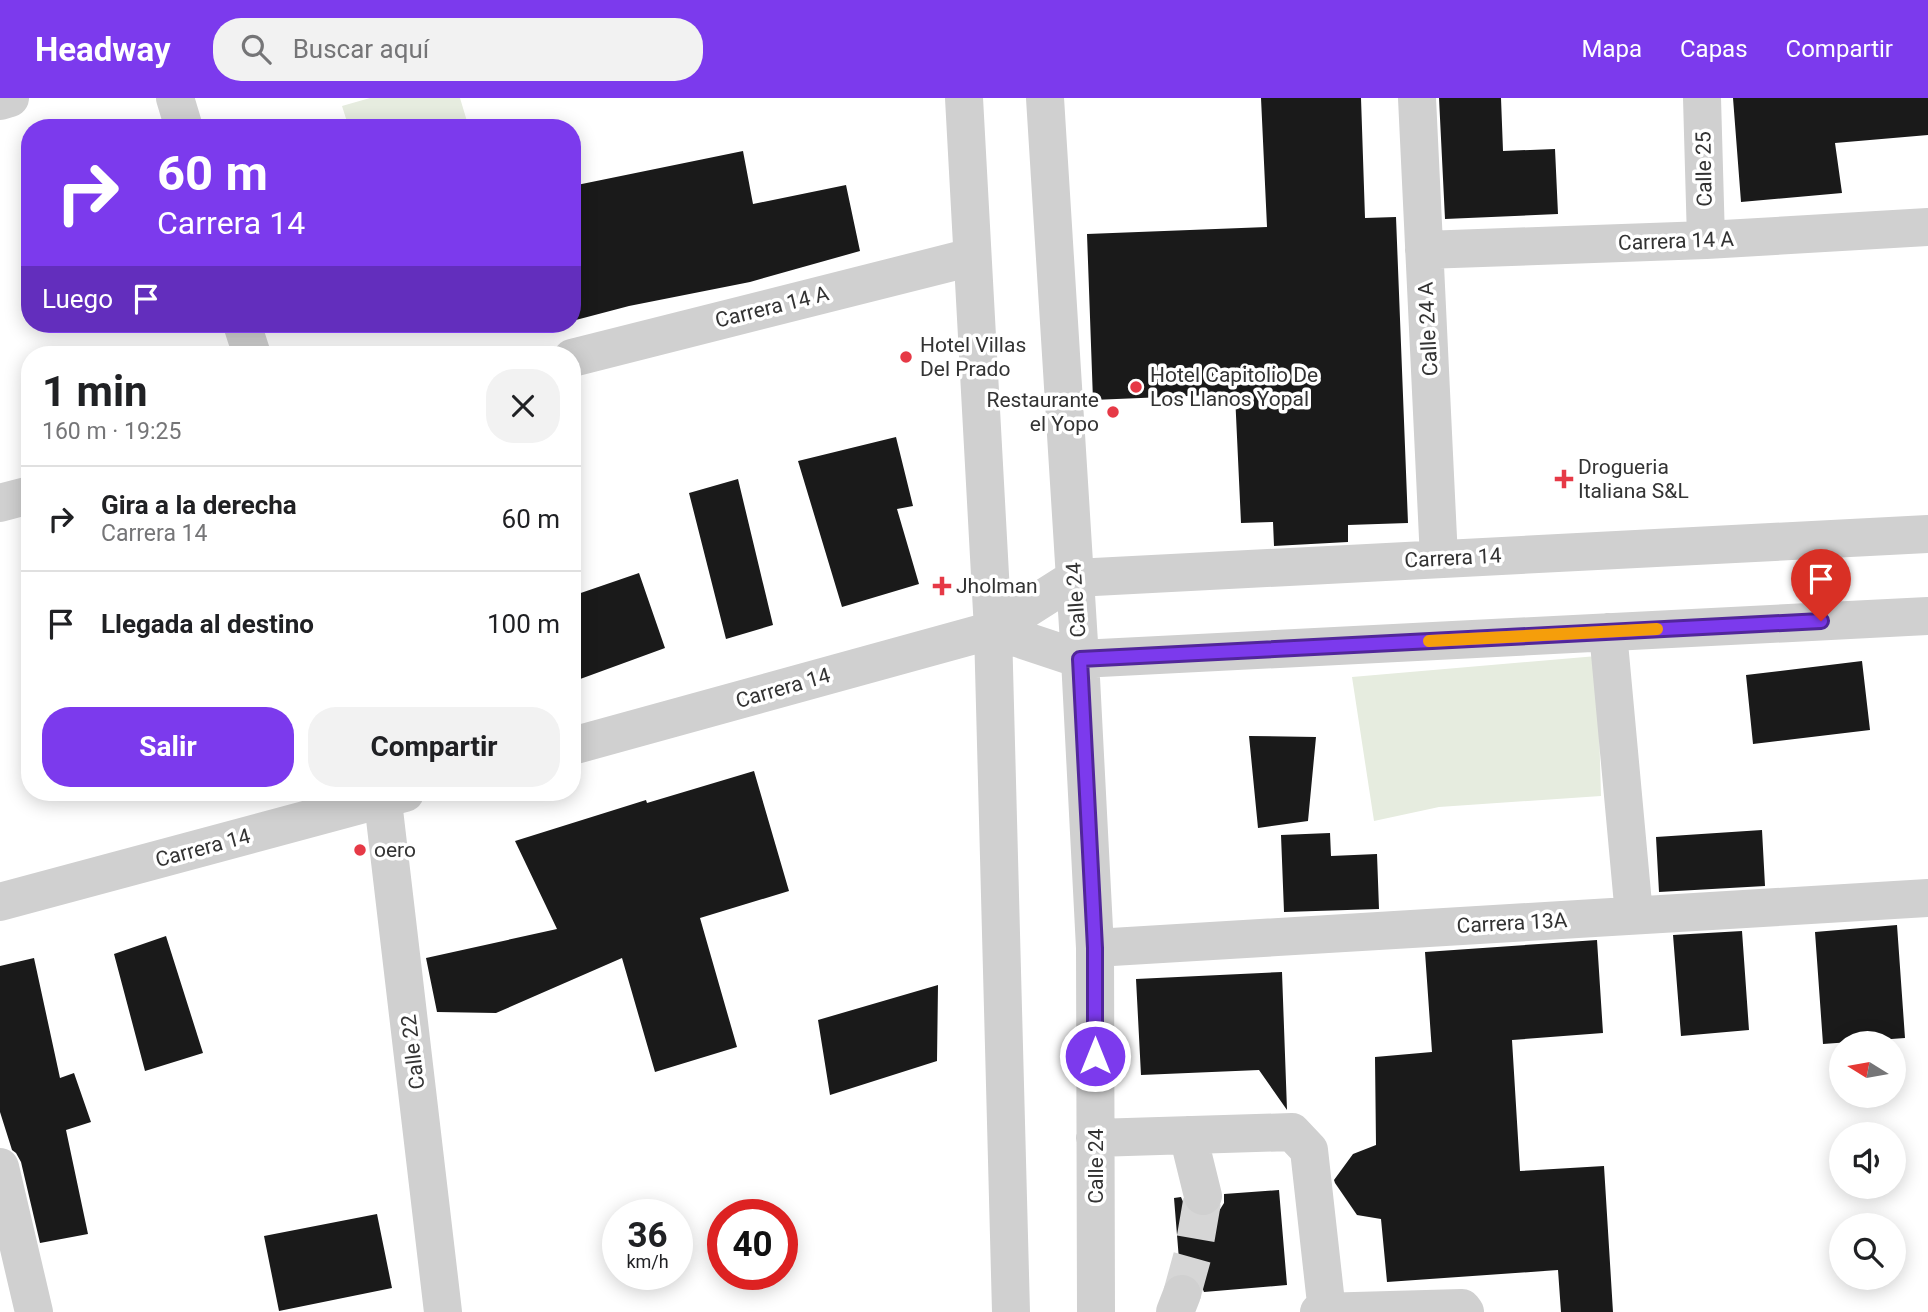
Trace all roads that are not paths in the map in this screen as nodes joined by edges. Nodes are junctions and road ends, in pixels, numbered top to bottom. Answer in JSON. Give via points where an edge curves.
{"nodes":[{"id":1,"x":10,"y":98,"type":"edge"},
{"id":2,"x":175,"y":98,"type":"edge"},
{"id":3,"x":964,"y":98,"type":"edge"},
{"id":4,"x":1045,"y":98,"type":"edge"},
{"id":5,"x":1417,"y":98,"type":"edge"},
{"id":6,"x":1702,"y":98,"type":"edge"},
{"id":7,"x":0,"y":101,"type":"edge"},
{"id":8,"x":181,"y":119,"type":"edge"},
{"id":9,"x":1928,"y":227,"type":"edge"},
{"id":10,"x":1706,"y":240,"type":"junction"},
{"id":11,"x":1424,"y":250,"type":"junction"},
{"id":12,"x":972,"y":257,"type":"junction"},
{"id":13,"x":581,"y":356,"type":"edge"},
{"id":14,"x":21,"y":497,"type":"edge"},
{"id":15,"x":0,"y":503,"type":"edge"},
{"id":16,"x":1928,"y":534,"type":"edge"},
{"id":17,"x":1439,"y":559,"type":"junction"},
{"id":18,"x":1075,"y":578,"type":"junction"},
{"id":19,"x":1928,"y":615,"type":"edge"},
{"id":20,"x":993,"y":629,"type":"junction"},
{"id":21,"x":1608,"y":632,"type":"junction"},
{"id":22,"x":1080,"y":659,"type":"junction"},
{"id":23,"x":581,"y":743,"type":"edge"},
{"id":24,"x":368,"y":801,"type":"edge"},
{"id":25,"x":391,"y":801,"type":"edge"},
{"id":26,"x":1928,"y":898,"type":"edge"},
{"id":27,"x":0,"y":902,"type":"edge"},
{"id":28,"x":1634,"y":915,"type":"junction"},
{"id":29,"x":1095,"y":948,"type":"junction"},
{"id":30,"x":1188,"y":1135,"type":"junction"},
{"id":31,"x":1095,"y":1138,"type":"junction"},
{"id":32,"x":0,"y":1167,"type":"edge"},
{"id":33,"x":1203,"y":1196,"type":"tunnel mouth"},
{"id":34,"x":34,"y":1312,"type":"edge"},
{"id":35,"x":443,"y":1312,"type":"edge"},
{"id":36,"x":1011,"y":1312,"type":"edge"},
{"id":37,"x":1096,"y":1312,"type":"edge"},
{"id":38,"x":1319,"y":1312,"type":"edge"},
{"id":39,"x":1327,"y":1312,"type":"edge"},
{"id":40,"x":1465,"y":1312,"type":"edge"}],
"edges":[{"from":1,"to":7,"type":"street"},
{"from":2,"to":8,"type":"street"},
{"from":3,"to":12,"type":"street"},
{"from":4,"to":18,"type":"street","name":"Calle 24"},
{"from":5,"to":11,"type":"street","name":"Calle 24 A"},
{"from":6,"to":10,"type":"street","name":"Calle 25"},
{"from":9,"to":10,"type":"street","name":"Carrera 14 A"},
{"from":10,"to":11,"type":"street","name":"Carrera 14 A"},
{"from":11,"to":17,"type":"street","name":"Calle 24 A"},
{"from":12,"to":13,"type":"street","name":"Carrera 14 A"},
{"from":12,"to":20,"type":"street"},
{"from":14,"to":15,"type":"street"},
{"from":16,"to":17,"type":"street","name":"Carrera 14"},
{"from":17,"to":18,"type":"street","name":"Carrera 14"},
{"from":18,"to":20,"type":"street","name":"Carrera 14"},
{"from":18,"to":22,"type":"street","name":"Calle 24"},
{"from":19,"to":21,"type":"street"},
{"from":20,"to":22,"type":"street"},
{"from":20,"to":23,"type":"street","name":"Carrera 14"},
{"from":20,"to":36,"type":"street"},
{"from":21,"to":22,"type":"street"},
{"from":21,"to":28,"type":"street"},
{"from":22,"to":29,"type":"street","name":"Calle 24"},
{"from":24,"to":27,"type":"street","name":"Carrera 14"},
{"from":25,"to":35,"type":"street","name":"Calle 22"},
{"from":26,"to":28,"type":"street","name":"Carrera 13A"},
{"from":28,"to":29,"type":"street","name":"Carrera 13A"},
{"from":29,"to":31,"type":"street","name":"Calle 24"},
{"from":30,"to":31,"type":"street"},
{"from":30,"to":33,"type":"street"},
{"from":30,"to":39,"type":"street","via":[[1292,1132],[1309,1150]]},
{"from":31,"to":37,"type":"street","name":"Calle 24"},
{"from":32,"to":34,"type":"street"},
{"from":38,"to":39,"type":"street"},
{"from":39,"to":40,"type":"street","via":[[1462,1308]]}]}
